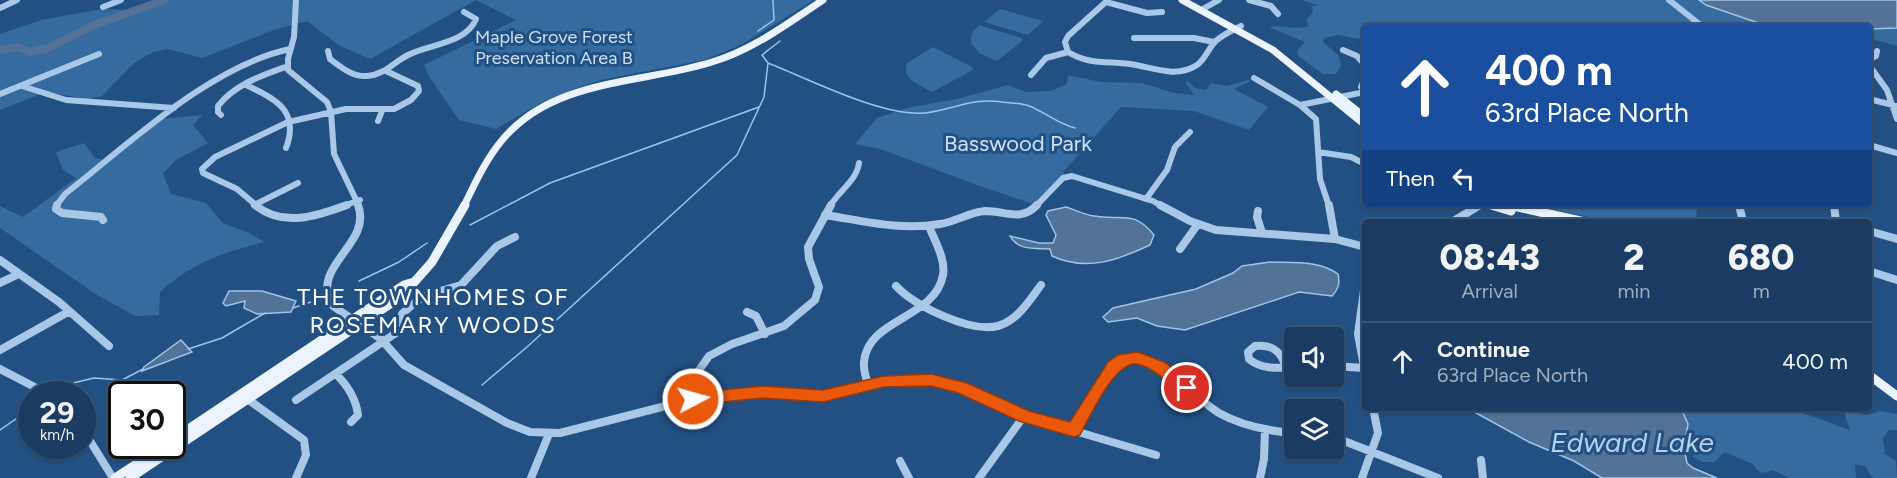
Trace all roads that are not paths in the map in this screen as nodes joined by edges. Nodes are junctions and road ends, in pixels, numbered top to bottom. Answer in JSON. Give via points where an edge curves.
{"nodes":[{"id":1,"x":17,"y":0,"type":"edge"},
{"id":2,"x":121,"y":0,"type":"edge"},
{"id":3,"x":296,"y":0,"type":"edge"},
{"id":4,"x":823,"y":0,"type":"edge"},
{"id":5,"x":1182,"y":0,"type":"edge"},
{"id":6,"x":1190,"y":0,"type":"edge"},
{"id":7,"x":1219,"y":0,"type":"edge"},
{"id":8,"x":1249,"y":0,"type":"edge"},
{"id":9,"x":1669,"y":0,"type":"edge"},
{"id":10,"x":1107,"y":1,"type":"edge"},
{"id":11,"x":103,"y":7,"type":"dead end"},
{"id":12,"x":0,"y":8,"type":"edge"},
{"id":13,"x":1203,"y":9,"type":"junction"},
{"id":14,"x":464,"y":12,"type":"dead end"},
{"id":15,"x":1162,"y":12,"type":"dead end"},
{"id":16,"x":1278,"y":14,"type":"dead end"},
{"id":17,"x":1699,"y":24,"type":"edge"},
{"id":18,"x":1238,"y":27,"type":"junction"},
{"id":19,"x":1134,"y":38,"type":"dead end"},
{"id":20,"x":1214,"y":42,"type":"junction"},
{"id":21,"x":290,"y":49,"type":"junction"},
{"id":22,"x":1343,"y":50,"type":"dead end"},
{"id":23,"x":328,"y":51,"type":"dead end"},
{"id":24,"x":1876,"y":51,"type":"dead end"},
{"id":25,"x":1068,"y":52,"type":"junction"},
{"id":26,"x":99,"y":54,"type":"dead end"},
{"id":27,"x":1872,"y":58,"type":"edge"},
{"id":28,"x":1362,"y":62,"type":"edge"},
{"id":29,"x":288,"y":66,"type":"junction"},
{"id":30,"x":1872,"y":68,"type":"edge"},
{"id":31,"x":386,"y":71,"type":"junction"},
{"id":32,"x":1030,"y":75,"type":"dead end"},
{"id":33,"x":1254,"y":78,"type":"dead end"},
{"id":34,"x":246,"y":85,"type":"junction"},
{"id":35,"x":22,"y":86,"type":"junction"},
{"id":36,"x":1362,"y":93,"type":"edge"},
{"id":37,"x":0,"y":94,"type":"edge"},
{"id":38,"x":1337,"y":98,"type":"junction"},
{"id":39,"x":1872,"y":100,"type":"edge"},
{"id":40,"x":1300,"y":105,"type":"junction"},
{"id":41,"x":1896,"y":106,"type":"edge"},
{"id":42,"x":174,"y":108,"type":"junction"},
{"id":43,"x":381,"y":111,"type":"junction"},
{"id":44,"x":333,"y":112,"type":"junction"},
{"id":45,"x":221,"y":115,"type":"dead end"},
{"id":46,"x":1362,"y":115,"type":"edge"},
{"id":47,"x":1897,"y":119,"type":"edge"},
{"id":48,"x":378,"y":121,"type":"dead end"},
{"id":49,"x":292,"y":122,"type":"junction"},
{"id":50,"x":1362,"y":122,"type":"edge"},
{"id":51,"x":1190,"y":132,"type":"dead end"},
{"id":52,"x":1872,"y":147,"type":"edge"},
{"id":53,"x":286,"y":148,"type":"dead end"},
{"id":54,"x":1318,"y":152,"type":"junction"},
{"id":55,"x":1897,"y":153,"type":"edge"},
{"id":56,"x":1362,"y":162,"type":"edge"},
{"id":57,"x":859,"y":163,"type":"dead end"},
{"id":58,"x":298,"y":183,"type":"dead end"},
{"id":59,"x":1146,"y":199,"type":"junction"},
{"id":60,"x":360,"y":200,"type":"junction"},
{"id":61,"x":254,"y":205,"type":"junction"},
{"id":62,"x":1476,"y":207,"type":"edge"},
{"id":63,"x":1500,"y":207,"type":"edge"},
{"id":64,"x":1519,"y":207,"type":"edge"},
{"id":65,"x":1258,"y":211,"type":"dead end"},
{"id":66,"x":997,"y":212,"type":"joint"},
{"id":67,"x":825,"y":215,"type":"junction"},
{"id":68,"x":1457,"y":219,"type":"edge"},
{"id":69,"x":1543,"y":219,"type":"edge"},
{"id":70,"x":1572,"y":219,"type":"edge"},
{"id":71,"x":103,"y":220,"type":"dead end"},
{"id":72,"x":1198,"y":224,"type":"junction"},
{"id":73,"x":929,"y":226,"type":"junction"},
{"id":74,"x":1872,"y":232,"type":"edge"},
{"id":75,"x":1262,"y":233,"type":"junction"},
{"id":76,"x":515,"y":237,"type":"dead end"},
{"id":77,"x":1335,"y":239,"type":"junction"},
{"id":78,"x":1897,"y":239,"type":"edge"},
{"id":79,"x":1362,"y":246,"type":"edge"},
{"id":80,"x":1180,"y":249,"type":"dead end"},
{"id":81,"x":0,"y":260,"type":"edge"},
{"id":82,"x":1872,"y":272,"type":"edge"},
{"id":83,"x":20,"y":274,"type":"junction"},
{"id":84,"x":329,"y":277,"type":"joint"},
{"id":85,"x":1897,"y":280,"type":"edge"},
{"id":86,"x":414,"y":282,"type":"joint"},
{"id":87,"x":0,"y":283,"type":"edge"},
{"id":88,"x":1041,"y":285,"type":"dead end"},
{"id":89,"x":896,"y":286,"type":"dead end"},
{"id":90,"x":922,"y":305,"type":"junction"},
{"id":91,"x":1362,"y":305,"type":"edge"},
{"id":92,"x":68,"y":312,"type":"junction"},
{"id":93,"x":747,"y":312,"type":"dead end"},
{"id":94,"x":357,"y":323,"type":"junction"},
{"id":95,"x":765,"y":334,"type":"junction"},
{"id":96,"x":384,"y":342,"type":"junction"},
{"id":97,"x":110,"y":346,"type":"dead end"},
{"id":98,"x":0,"y":350,"type":"edge"},
{"id":99,"x":1362,"y":355,"type":"edge"},
{"id":100,"x":1290,"y":367,"type":"edge"},
{"id":101,"x":1344,"y":367,"type":"edge"},
{"id":102,"x":0,"y":369,"type":"edge"},
{"id":103,"x":1362,"y":370,"type":"edge"},
{"id":104,"x":336,"y":374,"type":"junction"},
{"id":105,"x":1872,"y":377,"type":"edge"},
{"id":106,"x":23,"y":381,"type":"edge"},
{"id":107,"x":868,"y":385,"type":"junction"},
{"id":108,"x":1897,"y":396,"type":"edge"},
{"id":109,"x":245,"y":397,"type":"junction"},
{"id":110,"x":693,"y":399,"type":"junction"},
{"id":111,"x":296,"y":400,"type":"dead end"},
{"id":112,"x":1374,"y":411,"type":"edge"},
{"id":113,"x":1024,"y":416,"type":"junction"},
{"id":114,"x":351,"y":422,"type":"dead end"},
{"id":115,"x":1074,"y":430,"type":"junction"},
{"id":116,"x":1265,"y":430,"type":"junction"},
{"id":117,"x":186,"y":432,"type":"edge"},
{"id":118,"x":1284,"y":432,"type":"edge"},
{"id":119,"x":549,"y":434,"type":"junction"},
{"id":120,"x":1344,"y":441,"type":"edge"},
{"id":121,"x":96,"y":450,"type":"edge"},
{"id":122,"x":1372,"y":452,"type":"junction"},
{"id":123,"x":1156,"y":455,"type":"dead end"},
{"id":124,"x":144,"y":459,"type":"edge"},
{"id":125,"x":1481,"y":460,"type":"dead end"},
{"id":126,"x":900,"y":461,"type":"dead end"},
{"id":127,"x":114,"y":478,"type":"edge"},
{"id":128,"x":130,"y":478,"type":"edge"},
{"id":129,"x":296,"y":478,"type":"edge"},
{"id":130,"x":531,"y":478,"type":"edge"},
{"id":131,"x":909,"y":478,"type":"edge"},
{"id":132,"x":979,"y":478,"type":"edge"},
{"id":133,"x":1260,"y":478,"type":"edge"},
{"id":134,"x":1362,"y":478,"type":"edge"},
{"id":135,"x":1438,"y":478,"type":"edge"},
{"id":136,"x":1483,"y":478,"type":"edge"}],
"edges":[{"from":1,"to":12,"type":"street"},
{"from":2,"to":11,"type":"street"},
{"from":3,"to":21,"type":"street"},
{"from":4,"to":86,"type":"main road","via":[[722,59],[591,88],[530,115],[496,145],[445,243]]},
{"from":5,"to":13,"type":"main road"},
{"from":6,"to":13,"type":"main road"},
{"from":7,"to":13,"type":"street"},
{"from":8,"to":16,"type":"street","via":[[1271,6]]},
{"from":9,"to":17,"type":"street"},
{"from":10,"to":15,"type":"street","via":[[1147,13]]},
{"from":10,"to":25,"type":"street","via":[[1068,36]]},
{"from":13,"to":18,"type":"main road"},
{"from":14,"to":31,"type":"street","via":[[473,16],[476,23],[464,33],[413,53]]},
{"from":18,"to":20,"type":"street"},
{"from":18,"to":38,"type":"main road","via":[[1288,54]]},
{"from":19,"to":20,"type":"street"},
{"from":20,"to":25,"type":"street","via":[[1195,67],[1180,75],[1129,64],[1094,63]]},
{"from":21,"to":29,"type":"street"},
{"from":21,"to":42,"type":"street","via":[[214,80]]},
{"from":22,"to":28,"type":"street"},
{"from":23,"to":31,"type":"street","via":[[330,59],[354,76]]},
{"from":24,"to":27,"type":"street"},
{"from":25,"to":32,"type":"street","via":[[1046,58]]},
{"from":26,"to":35,"type":"street"},
{"from":29,"to":34,"type":"street"},
{"from":29,"to":44,"type":"street","via":[[294,77],[320,94]]},
{"from":30,"to":41,"type":"street"},
{"from":31,"to":43,"type":"street","via":[[414,83],[419,91],[403,105]]},
{"from":33,"to":40,"type":"street"},
{"from":34,"to":45,"type":"street","via":[[219,103]]},
{"from":34,"to":49,"type":"street","via":[[285,109]]},
{"from":35,"to":37,"type":"street"},
{"from":35,"to":42,"type":"street","via":[[66,100]]},
{"from":36,"to":38,"type":"street"},
{"from":38,"to":40,"type":"street"},
{"from":38,"to":46,"type":"main road"},
{"from":38,"to":50,"type":"main road"},
{"from":39,"to":41,"type":"street"},
{"from":40,"to":54,"type":"street","via":[[1316,120]]},
{"from":41,"to":47,"type":"street"},
{"from":42,"to":71,"type":"street","via":[[65,194],[56,206],[62,213]]},
{"from":43,"to":44,"type":"street","via":[[356,108]]},
{"from":43,"to":48,"type":"street"},
{"from":44,"to":49,"type":"street"},
{"from":44,"to":60,"type":"street","via":[[333,148]]},
{"from":49,"to":53,"type":"street"},
{"from":49,"to":61,"type":"street","via":[[216,157],[205,166],[202,174],[232,185]]},
{"from":51,"to":59,"type":"street","via":[[1175,147],[1167,170]]},
{"from":52,"to":55,"type":"street"},
{"from":54,"to":56,"type":"street"},
{"from":54,"to":77,"type":"street","via":[[1320,179]]},
{"from":57,"to":67,"type":"street","via":[[858,173],[836,196]]},
{"from":58,"to":61,"type":"street"},
{"from":59,"to":66,"type":"street","via":[[1069,176],[1029,212],[1019,216]]},
{"from":59,"to":72,"type":"street"},
{"from":60,"to":61,"type":"street","via":[[302,218],[277,216]]},
{"from":60,"to":84,"type":"street","via":[[356,234]]},
{"from":62,"to":68,"type":"street"},
{"from":63,"to":69,"type":"main road"},
{"from":64,"to":70,"type":"main road"},
{"from":65,"to":75,"type":"street"},
{"from":66,"to":73,"type":"street","via":[[977,212]]},
{"from":67,"to":73,"type":"street","via":[[903,228]]},
{"from":67,"to":95,"type":"street","via":[[808,247],[818,293],[794,320]]},
{"from":72,"to":75,"type":"street"},
{"from":72,"to":80,"type":"street"},
{"from":73,"to":90,"type":"street","via":[[943,277],[936,292]]},
{"from":74,"to":78,"type":"street"},
{"from":75,"to":77,"type":"street"},
{"from":76,"to":96,"type":"street","via":[[489,251],[464,284],[418,300],[400,316],[396,333]]},
{"from":77,"to":79,"type":"street"},
{"from":81,"to":83,"type":"street"},
{"from":82,"to":85,"type":"street"},
{"from":83,"to":87,"type":"street"},
{"from":83,"to":92,"type":"street"},
{"from":84,"to":94,"type":"street","via":[[328,298]]},
{"from":86,"to":94,"type":"main road","via":[[401,297]]},
{"from":88,"to":90,"type":"street","via":[[1019,315],[996,326],[970,325]]},
{"from":89,"to":90,"type":"street"},
{"from":90,"to":107,"type":"street","via":[[868,345],[861,365]]},
{"from":91,"to":99,"type":"street","via":[[1358,334]]},
{"from":92,"to":97,"type":"street"},
{"from":92,"to":98,"type":"street"},
{"from":93,"to":95,"type":"street","via":[[756,316]]},
{"from":94,"to":96,"type":"street"},
{"from":94,"to":109,"type":"main road"},
{"from":95,"to":110,"type":"street","via":[[709,356],[695,376]]},
{"from":96,"to":104,"type":"street"},
{"from":96,"to":119,"type":"street","via":[[405,365],[507,423]]},
{"from":100,"to":100,"type":"street","via":[[1271,346],[1255,346],[1248,352],[1249,359],[1258,366]]},
{"from":101,"to":103,"type":"street"},
{"from":102,"to":106,"type":"street"},
{"from":104,"to":111,"type":"street"},
{"from":104,"to":114,"type":"street","via":[[356,400],[358,415]]},
{"from":105,"to":108,"type":"main road"},
{"from":107,"to":110,"type":"street","via":[[823,396],[762,392]]},
{"from":107,"to":113,"type":"street","via":[[915,379],[947,383]]},
{"from":109,"to":117,"type":"main road"},
{"from":109,"to":128,"type":"main road"},
{"from":109,"to":129,"type":"street","via":[[304,441],[307,455]]},
{"from":110,"to":119,"type":"street"},
{"from":112,"to":122,"type":"street","via":[[1378,433]]},
{"from":113,"to":115,"type":"street"},
{"from":113,"to":132,"type":"street"},
{"from":115,"to":116,"type":"street","via":[[1113,366],[1124,359],[1144,360],[1167,371],[1220,414]]},
{"from":115,"to":123,"type":"street"},
{"from":116,"to":118,"type":"street"},
{"from":116,"to":133,"type":"street"},
{"from":119,"to":130,"type":"street"},
{"from":120,"to":122,"type":"street"},
{"from":121,"to":127,"type":"street"},
{"from":122,"to":134,"type":"street"},
{"from":122,"to":135,"type":"street"},
{"from":124,"to":127,"type":"main road"},
{"from":125,"to":136,"type":"street"},
{"from":126,"to":131,"type":"street"}]}
